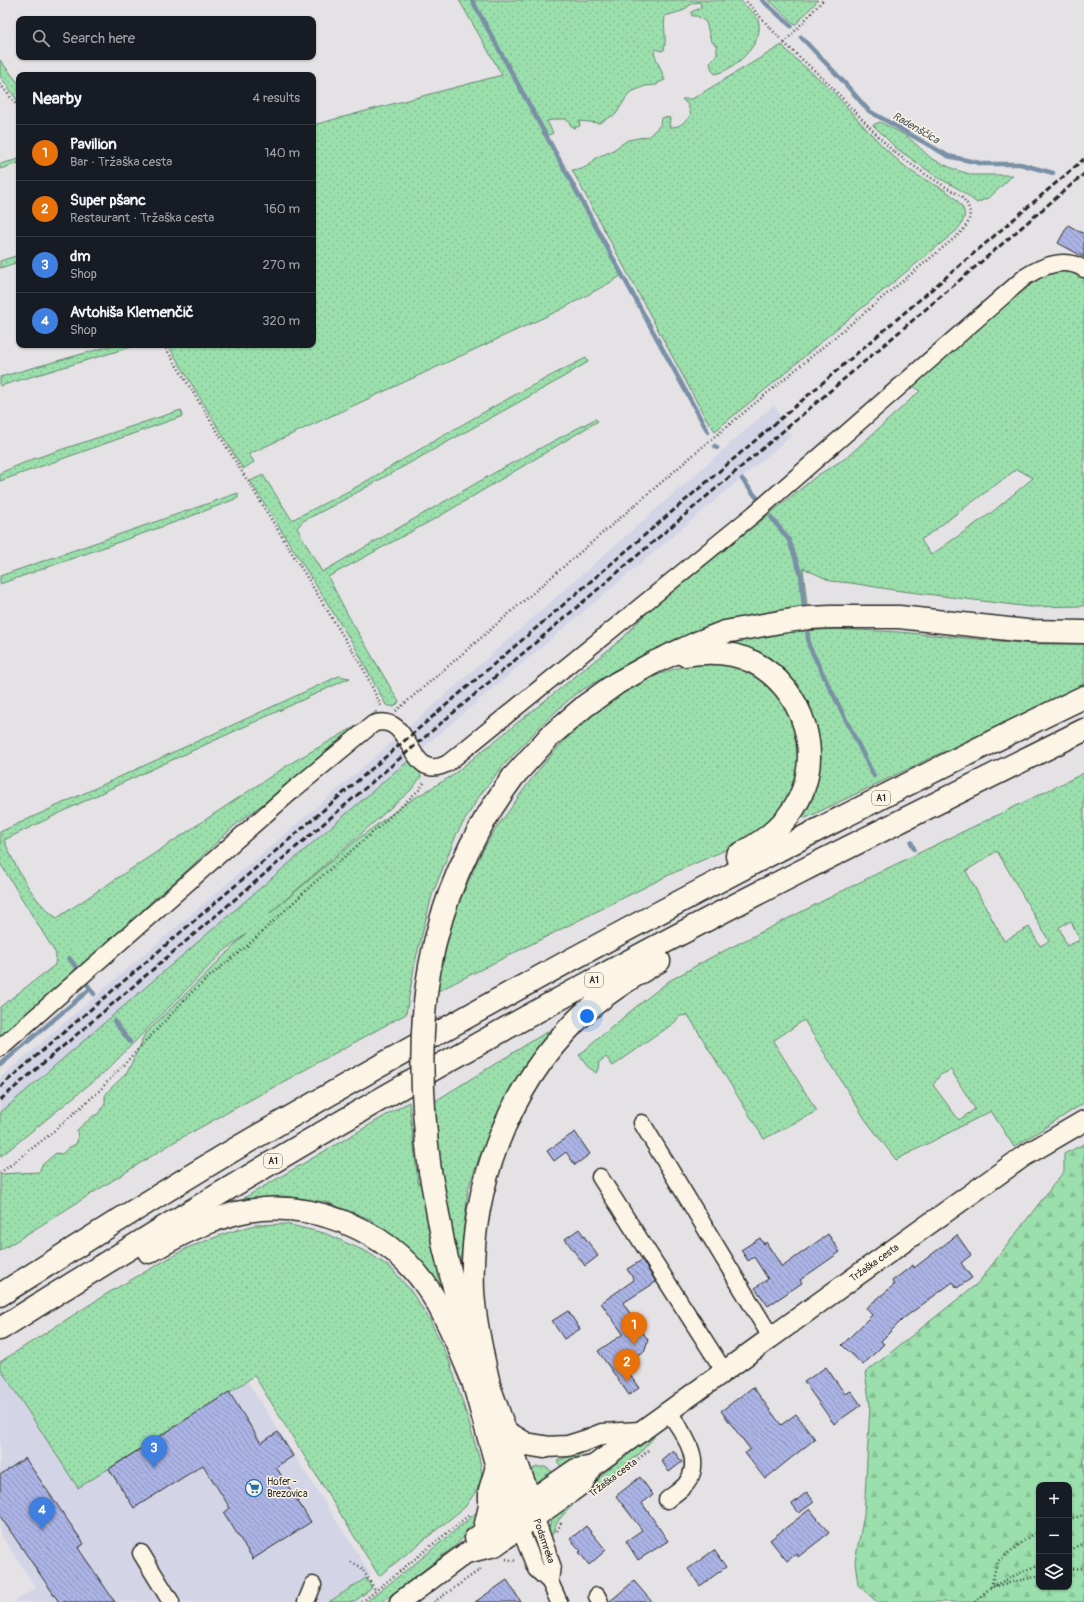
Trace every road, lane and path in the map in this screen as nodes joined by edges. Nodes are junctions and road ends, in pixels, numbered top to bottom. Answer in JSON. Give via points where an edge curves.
{"nodes":[{"id":1,"x":745,"y":0,"type":"edge"},
{"id":2,"x":822,"y":0,"type":"edge"},
{"id":3,"x":784,"y":43,"type":"junction"},
{"id":4,"x":0,"y":84,"type":"edge"},
{"id":5,"x":16,"y":104,"type":"edge"},
{"id":6,"x":1084,"y":269,"type":"edge"},
{"id":7,"x":166,"y":348,"type":"edge"},
{"id":8,"x":1084,"y":632,"type":"edge"},
{"id":9,"x":652,"y":663,"type":"junction"},
{"id":10,"x":1084,"y":697,"type":"edge"},
{"id":11,"x":388,"y":721,"type":"junction"},
{"id":12,"x":1084,"y":730,"type":"edge"},
{"id":13,"x":432,"y":768,"type":"junction"},
{"id":14,"x":680,"y":902,"type":"junction"},
{"id":15,"x":711,"y":918,"type":"junction"},
{"id":16,"x":0,"y":1048,"type":"edge"},
{"id":17,"x":1084,"y":1121,"type":"edge"},
{"id":18,"x":642,"y":1123,"type":"dead end"},
{"id":19,"x":0,"y":1172,"type":"edge"},
{"id":20,"x":600,"y":1177,"type":"dead end"},
{"id":21,"x":71,"y":1284,"type":"junction"},
{"id":22,"x":0,"y":1295,"type":"edge"},
{"id":23,"x":0,"y":1329,"type":"edge"},
{"id":24,"x":771,"y":1337,"type":"junction"},
{"id":25,"x":724,"y":1371,"type":"junction"},
{"id":26,"x":481,"y":1383,"type":"junction"},
{"id":27,"x":669,"y":1412,"type":"junction"},
{"id":28,"x":506,"y":1432,"type":"junction"},
{"id":29,"x":645,"y":1440,"type":"junction"},
{"id":30,"x":544,"y":1447,"type":"joint"},
{"id":31,"x":497,"y":1467,"type":"junction"},
{"id":32,"x":598,"y":1489,"type":"dead end"},
{"id":33,"x":667,"y":1500,"type":"dead end"},
{"id":34,"x":474,"y":1510,"type":"dead end"},
{"id":35,"x":525,"y":1515,"type":"junction"},
{"id":36,"x":1084,"y":1515,"type":"edge"},
{"id":37,"x":564,"y":1517,"type":"dead end"},
{"id":38,"x":1072,"y":1518,"type":"edge"},
{"id":39,"x":1036,"y":1531,"type":"edge"},
{"id":40,"x":484,"y":1532,"type":"junction"},
{"id":41,"x":556,"y":1535,"type":"dead end"},
{"id":42,"x":1084,"y":1543,"type":"edge"},
{"id":43,"x":1072,"y":1549,"type":"edge"},
{"id":44,"x":141,"y":1553,"type":"dead end"},
{"id":45,"x":466,"y":1553,"type":"junction"},
{"id":46,"x":501,"y":1558,"type":"dead end"},
{"id":47,"x":508,"y":1560,"type":"dead end"},
{"id":48,"x":351,"y":1562,"type":"dead end"},
{"id":49,"x":1036,"y":1565,"type":"edge"},
{"id":50,"x":482,"y":1567,"type":"dead end"},
{"id":51,"x":1084,"y":1568,"type":"edge"},
{"id":52,"x":1072,"y":1569,"type":"edge"},
{"id":53,"x":1036,"y":1577,"type":"edge"},
{"id":54,"x":313,"y":1585,"type":"dead end"},
{"id":55,"x":991,"y":1587,"type":"junction"},
{"id":56,"x":376,"y":1591,"type":"junction"},
{"id":57,"x":171,"y":1602,"type":"edge"},
{"id":58,"x":306,"y":1602,"type":"edge"},
{"id":59,"x":362,"y":1602,"type":"edge"},
{"id":60,"x":400,"y":1602,"type":"edge"},
{"id":61,"x":434,"y":1602,"type":"edge"},
{"id":62,"x":559,"y":1602,"type":"edge"},
{"id":63,"x":975,"y":1602,"type":"edge"}],
"edges":[{"from":1,"to":3,"type":"path"},
{"from":2,"to":3,"type":"path"},
{"from":3,"to":11,"type":"path","via":[[826,81],[894,152],[962,197],[970,213],[967,225],[957,236],[707,442],[397,709]]},
{"from":4,"to":5,"type":"path"},
{"from":6,"to":13,"type":"street","via":[[1066,263],[1052,264],[1025,278],[754,514],[448,763],[440,768]]},
{"from":7,"to":11,"type":"path","via":[[364,670]]},
{"from":8,"to":9,"type":"highway","via":[[1027,631],[899,617],[808,618],[725,632]]},
{"from":9,"to":14,"type":"highway","via":[[706,652],[753,662],[767,671],[790,694],[799,710],[808,742],[807,777],[795,807],[784,821],[761,843],[706,873]]},
{"from":9,"to":26,"type":"highway","bridge":true,"via":[[617,683],[585,706],[550,736],[513,778],[486,816],[461,864],[448,897],[432,954],[424,1008],[422,1062],[430,1171],[444,1247]]},
{"from":10,"to":14,"type":"highway","number":"A1"},
{"from":11,"to":13,"type":"street","via":[[399,729],[418,759]]},
{"from":11,"to":16,"type":"street","via":[[373,724],[298,786]]},
{"from":12,"to":15,"type":"highway","number":"A1","via":[[924,808]]},
{"from":13,"to":19,"type":"path","via":[[420,789],[247,946],[198,987],[97,1093],[48,1136]]},
{"from":14,"to":22,"type":"highway","number":"A1","via":[[547,972],[339,1089],[115,1222]]},
{"from":15,"to":21,"type":"highway","number":"A1","via":[[370,1105],[190,1210]]},
{"from":15,"to":26,"type":"highway","via":[[691,943],[623,983],[578,1019],[540,1065],[503,1129],[492,1158],[477,1222],[473,1293]]},
{"from":17,"to":24,"type":"main road","name":"Tržaška cesta","via":[[1024,1156]]},
{"from":18,"to":24,"type":"street"},
{"from":20,"to":25,"type":"street"},
{"from":21,"to":23,"type":"highway","number":"A1"},
{"from":21,"to":26,"type":"highway","via":[[110,1275],[187,1231],[239,1213],[282,1210],[324,1215],[367,1233],[385,1244],[412,1268],[440,1309]]},
{"from":24,"to":25,"type":"main road","name":"Tržaška cesta"},
{"from":25,"to":27,"type":"main road","name":"Tržaška cesta"},
{"from":26,"to":28,"type":"highway"},
{"from":26,"to":31,"type":"highway"},
{"from":27,"to":29,"type":"main road","name":"Tržaška cesta"},
{"from":27,"to":33,"type":"street","via":[[684,1434],[692,1452],[694,1468],[686,1483]]},
{"from":28,"to":30,"type":"highway","via":[[526,1444]]},
{"from":28,"to":35,"type":"highway"},
{"from":29,"to":30,"type":"main road","via":[[602,1434],[568,1446]]},
{"from":29,"to":32,"type":"path","name":"Tržaška cesta","via":[[642,1456]]},
{"from":29,"to":35,"type":"main road","name":"Tržaška cesta","via":[[593,1466],[576,1469]]},
{"from":31,"to":35,"type":"highway"},
{"from":31,"to":40,"type":"highway","via":[[490,1490],[490,1506]]},
{"from":34,"to":56,"type":"path"},
{"from":35,"to":40,"type":"main road","name":"Tržaška cesta"},
{"from":35,"to":45,"type":"main road","name":"Tržaška cesta","via":[[495,1546]]},
{"from":35,"to":62,"type":"street","name":"Podsmreka","via":[[552,1565],[550,1582]]},
{"from":36,"to":38,"type":"path"},
{"from":37,"to":41,"type":"path"},
{"from":39,"to":55,"type":"path","via":[[997,1562]]},
{"from":40,"to":45,"type":"main road","name":"Tržaška cesta","via":[[469,1542]]},
{"from":42,"to":43,"type":"path"},
{"from":44,"to":57,"type":"street"},
{"from":45,"to":60,"type":"main road","name":"Tržaška cesta"},
{"from":46,"to":47,"type":"path"},
{"from":48,"to":56,"type":"path","via":[[361,1567]]},
{"from":49,"to":55,"type":"path"},
{"from":50,"to":61,"type":"path"},
{"from":51,"to":52,"type":"path"},
{"from":53,"to":55,"type":"path"},
{"from":54,"to":58,"type":"street"},
{"from":55,"to":63,"type":"path"},
{"from":56,"to":59,"type":"path"}]}
